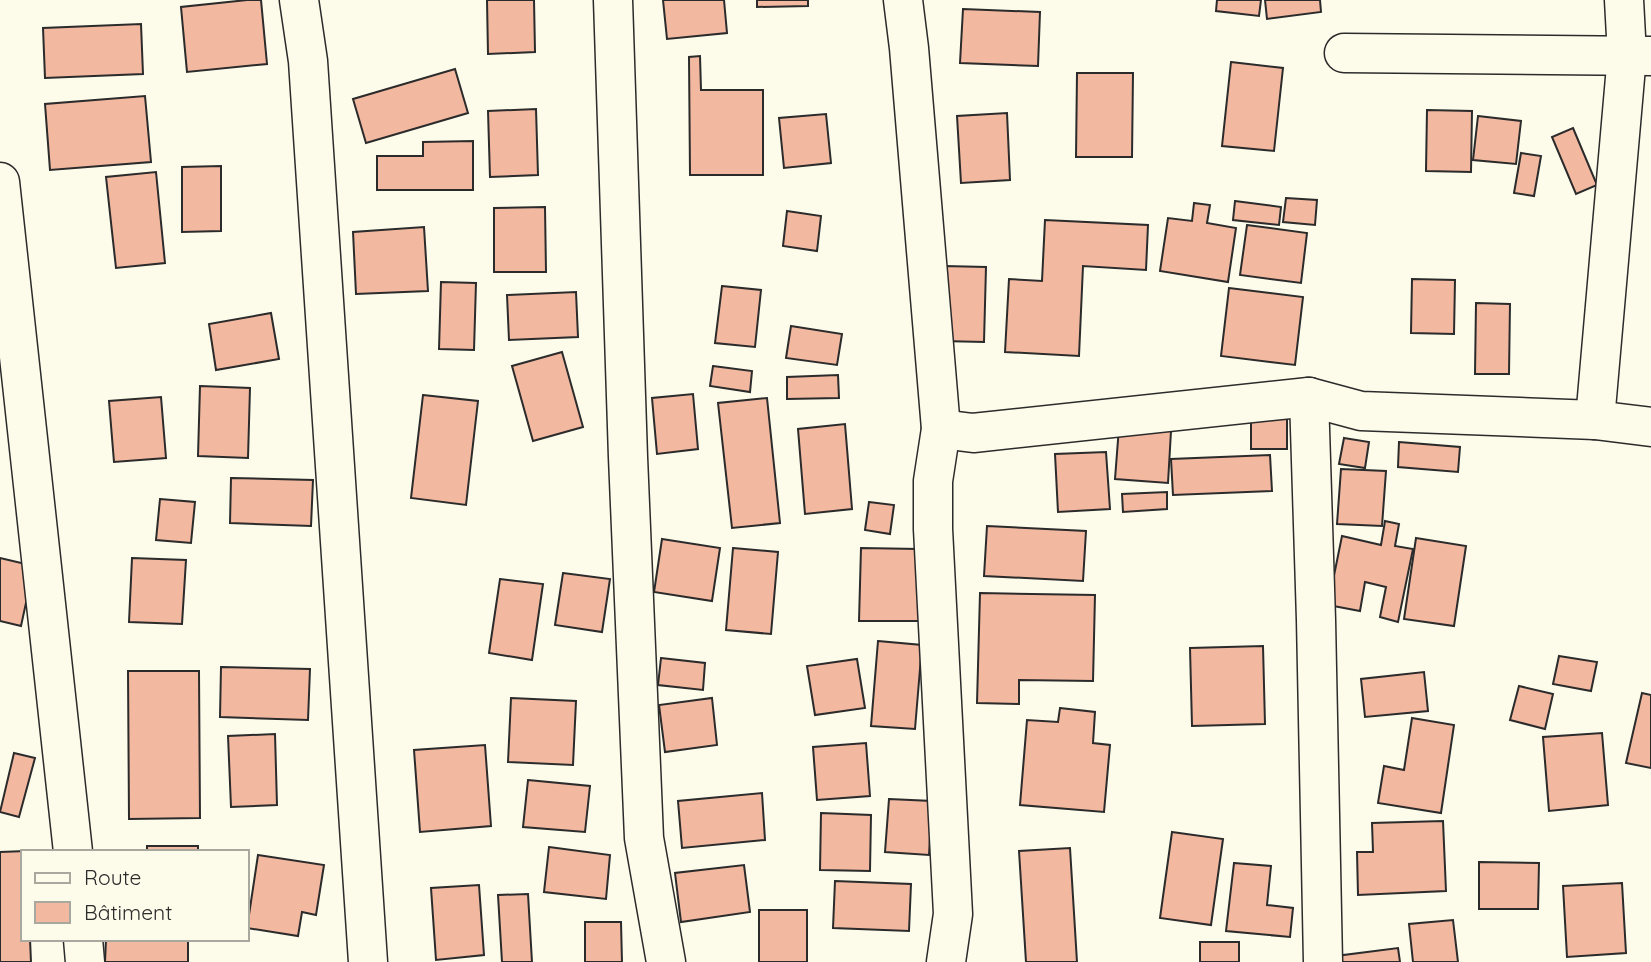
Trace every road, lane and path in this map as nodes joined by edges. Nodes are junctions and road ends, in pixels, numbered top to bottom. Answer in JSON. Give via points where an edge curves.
{"nodes":[{"id":1,"x":299,"y":0,"type":"edge"},
{"id":2,"x":613,"y":0,"type":"edge"},
{"id":3,"x":902,"y":0,"type":"edge"},
{"id":4,"x":1624,"y":0,"type":"edge"},
{"id":5,"x":1344,"y":53,"type":"dead end"},
{"id":6,"x":1639,"y":56,"type":"edge"},
{"id":7,"x":0,"y":182,"type":"edge"},
{"id":8,"x":1309,"y":397,"type":"junction"},
{"id":9,"x":1595,"y":420,"type":"junction"},
{"id":10,"x":1651,"y":427,"type":"edge"},
{"id":11,"x":941,"y":429,"type":"junction"},
{"id":12,"x":73,"y":850,"type":"edge"},
{"id":13,"x":83,"y":941,"type":"edge"},
{"id":14,"x":85,"y":962,"type":"edge"},
{"id":15,"x":368,"y":962,"type":"edge"},
{"id":16,"x":666,"y":962,"type":"edge"},
{"id":17,"x":946,"y":962,"type":"edge"},
{"id":18,"x":1323,"y":962,"type":"edge"}],
"edges":[{"from":1,"to":15,"type":"street","via":[[308,61]]},
{"from":2,"to":16,"type":"street","via":[[644,838]]},
{"from":3,"to":11,"type":"street"},
{"from":4,"to":6,"type":"street"},
{"from":5,"to":6,"type":"street"},
{"from":6,"to":9,"type":"street"},
{"from":7,"to":12,"type":"street"},
{"from":8,"to":9,"type":"street","via":[[1361,411]]},
{"from":8,"to":11,"type":"street","via":[[973,433]]},
{"from":8,"to":18,"type":"street"},
{"from":9,"to":10,"type":"street"},
{"from":11,"to":17,"type":"street","via":[[933,481],[933,529],[953,914]]},
{"from":13,"to":14,"type":"street"}]}
